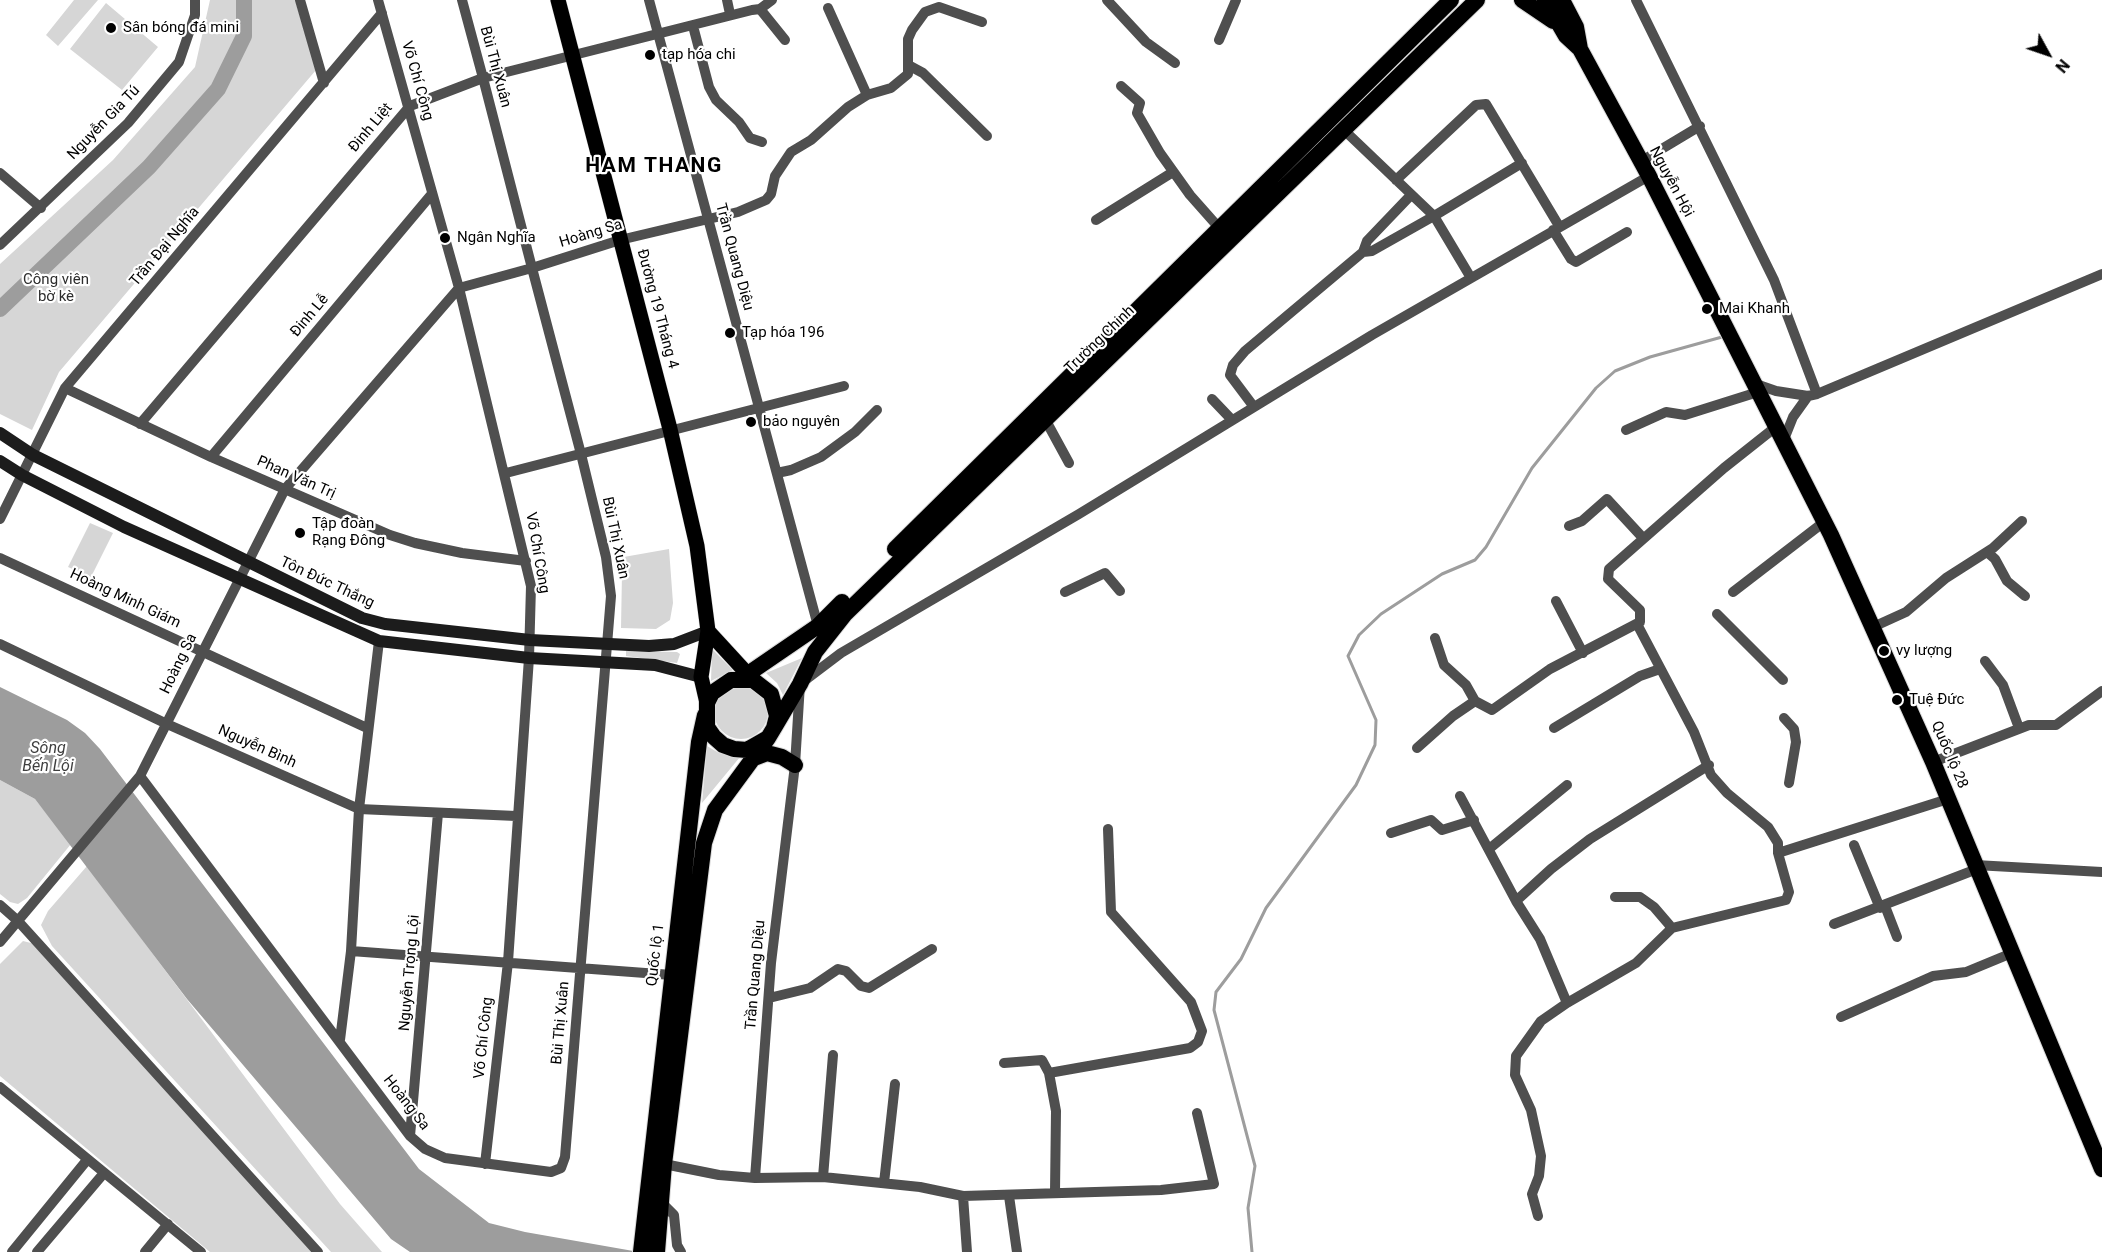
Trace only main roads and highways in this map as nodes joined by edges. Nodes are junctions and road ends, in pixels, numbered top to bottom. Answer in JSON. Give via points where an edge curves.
{"nodes":[{"id":1,"x":558,"y":0,"type":"edge"},
{"id":2,"x":1451,"y":0,"type":"edge"},
{"id":3,"x":1477,"y":0,"type":"edge"},
{"id":4,"x":1490,"y":0,"type":"edge"},
{"id":5,"x":1522,"y":0,"type":"edge"},
{"id":6,"x":1545,"y":0,"type":"edge"},
{"id":7,"x":1562,"y":0,"type":"edge"},
{"id":8,"x":1567,"y":0,"type":"edge"},
{"id":9,"x":1450,"y":23,"type":"junction"},
{"id":10,"x":1571,"y":31,"type":"junction"},
{"id":11,"x":1727,"y":333,"type":"joint"},
{"id":12,"x":0,"y":433,"type":"edge"},
{"id":13,"x":0,"y":461,"type":"edge"},
{"id":14,"x":708,"y":631,"type":"junction"},
{"id":15,"x":701,"y":677,"type":"junction"},
{"id":16,"x":747,"y":678,"type":"junction"},
{"id":17,"x":706,"y":709,"type":"junction"},
{"id":18,"x":771,"y":733,"type":"junction"},
{"id":19,"x":754,"y":758,"type":"junction"},
{"id":20,"x":795,"y":765,"type":"road end"},
{"id":21,"x":2102,"y":1169,"type":"edge"},
{"id":22,"x":654,"y":1201,"type":"junction"},
{"id":23,"x":641,"y":1252,"type":"edge"},
{"id":24,"x":657,"y":1252,"type":"edge"}],
"edges":[{"from":1,"to":14,"type":"main road","name":"Đường 19 Tháng 4","via":[[670,429],[697,546]]},
{"from":2,"to":16,"type":"highway","name":"Trường Chinh","via":[[818,626]]},
{"from":3,"to":9,"type":"highway","name":"Trường Chinh"},
{"from":4,"to":9,"type":"highway"},
{"from":5,"to":10,"type":"highway"},
{"from":6,"to":10,"type":"highway","name":"Nguyễn Hội"},
{"from":7,"to":10,"type":"highway","name":"Nguyễn Hội"},
{"from":8,"to":10,"type":"highway"},
{"from":9,"to":18,"type":"highway","name":"Trường Chinh","via":[[1345,131],[845,614],[815,652]]},
{"from":10,"to":11,"type":"highway","name":"Nguyễn Hội"},
{"from":11,"to":21,"type":"highway","name":"Quốc lộ 28","via":[[1873,627]]},
{"from":12,"to":14,"type":"main road","name":"Tôn Đức Thắng","via":[[33,455],[362,618],[530,640],[650,646],[674,644]]},
{"from":13,"to":15,"type":"main road","name":"Tôn Đức Thắng","via":[[124,527],[379,641],[529,658],[655,665]]},
{"from":14,"to":15,"type":"main road","name":"Đường 19 Tháng 4"},
{"from":14,"to":16,"type":"main road"},
{"from":15,"to":17,"type":"main road","name":"Đường 19 Tháng 4"},
{"from":16,"to":17,"type":"highway","via":[[721,685]]},
{"from":16,"to":18,"type":"highway","via":[[771,694],[777,716]]},
{"from":17,"to":18,"type":"highway","via":[[707,727],[723,745],[747,750],[758,746]]},
{"from":17,"to":22,"type":"highway","name":"Quốc lộ 1","via":[[672,975]]},
{"from":18,"to":19,"type":"highway"},
{"from":19,"to":20,"type":"highway","via":[[767,753]]},
{"from":19,"to":22,"type":"highway","via":[[715,810],[704,843],[663,1164]]},
{"from":22,"to":23,"type":"highway"},
{"from":22,"to":24,"type":"highway"}]}
